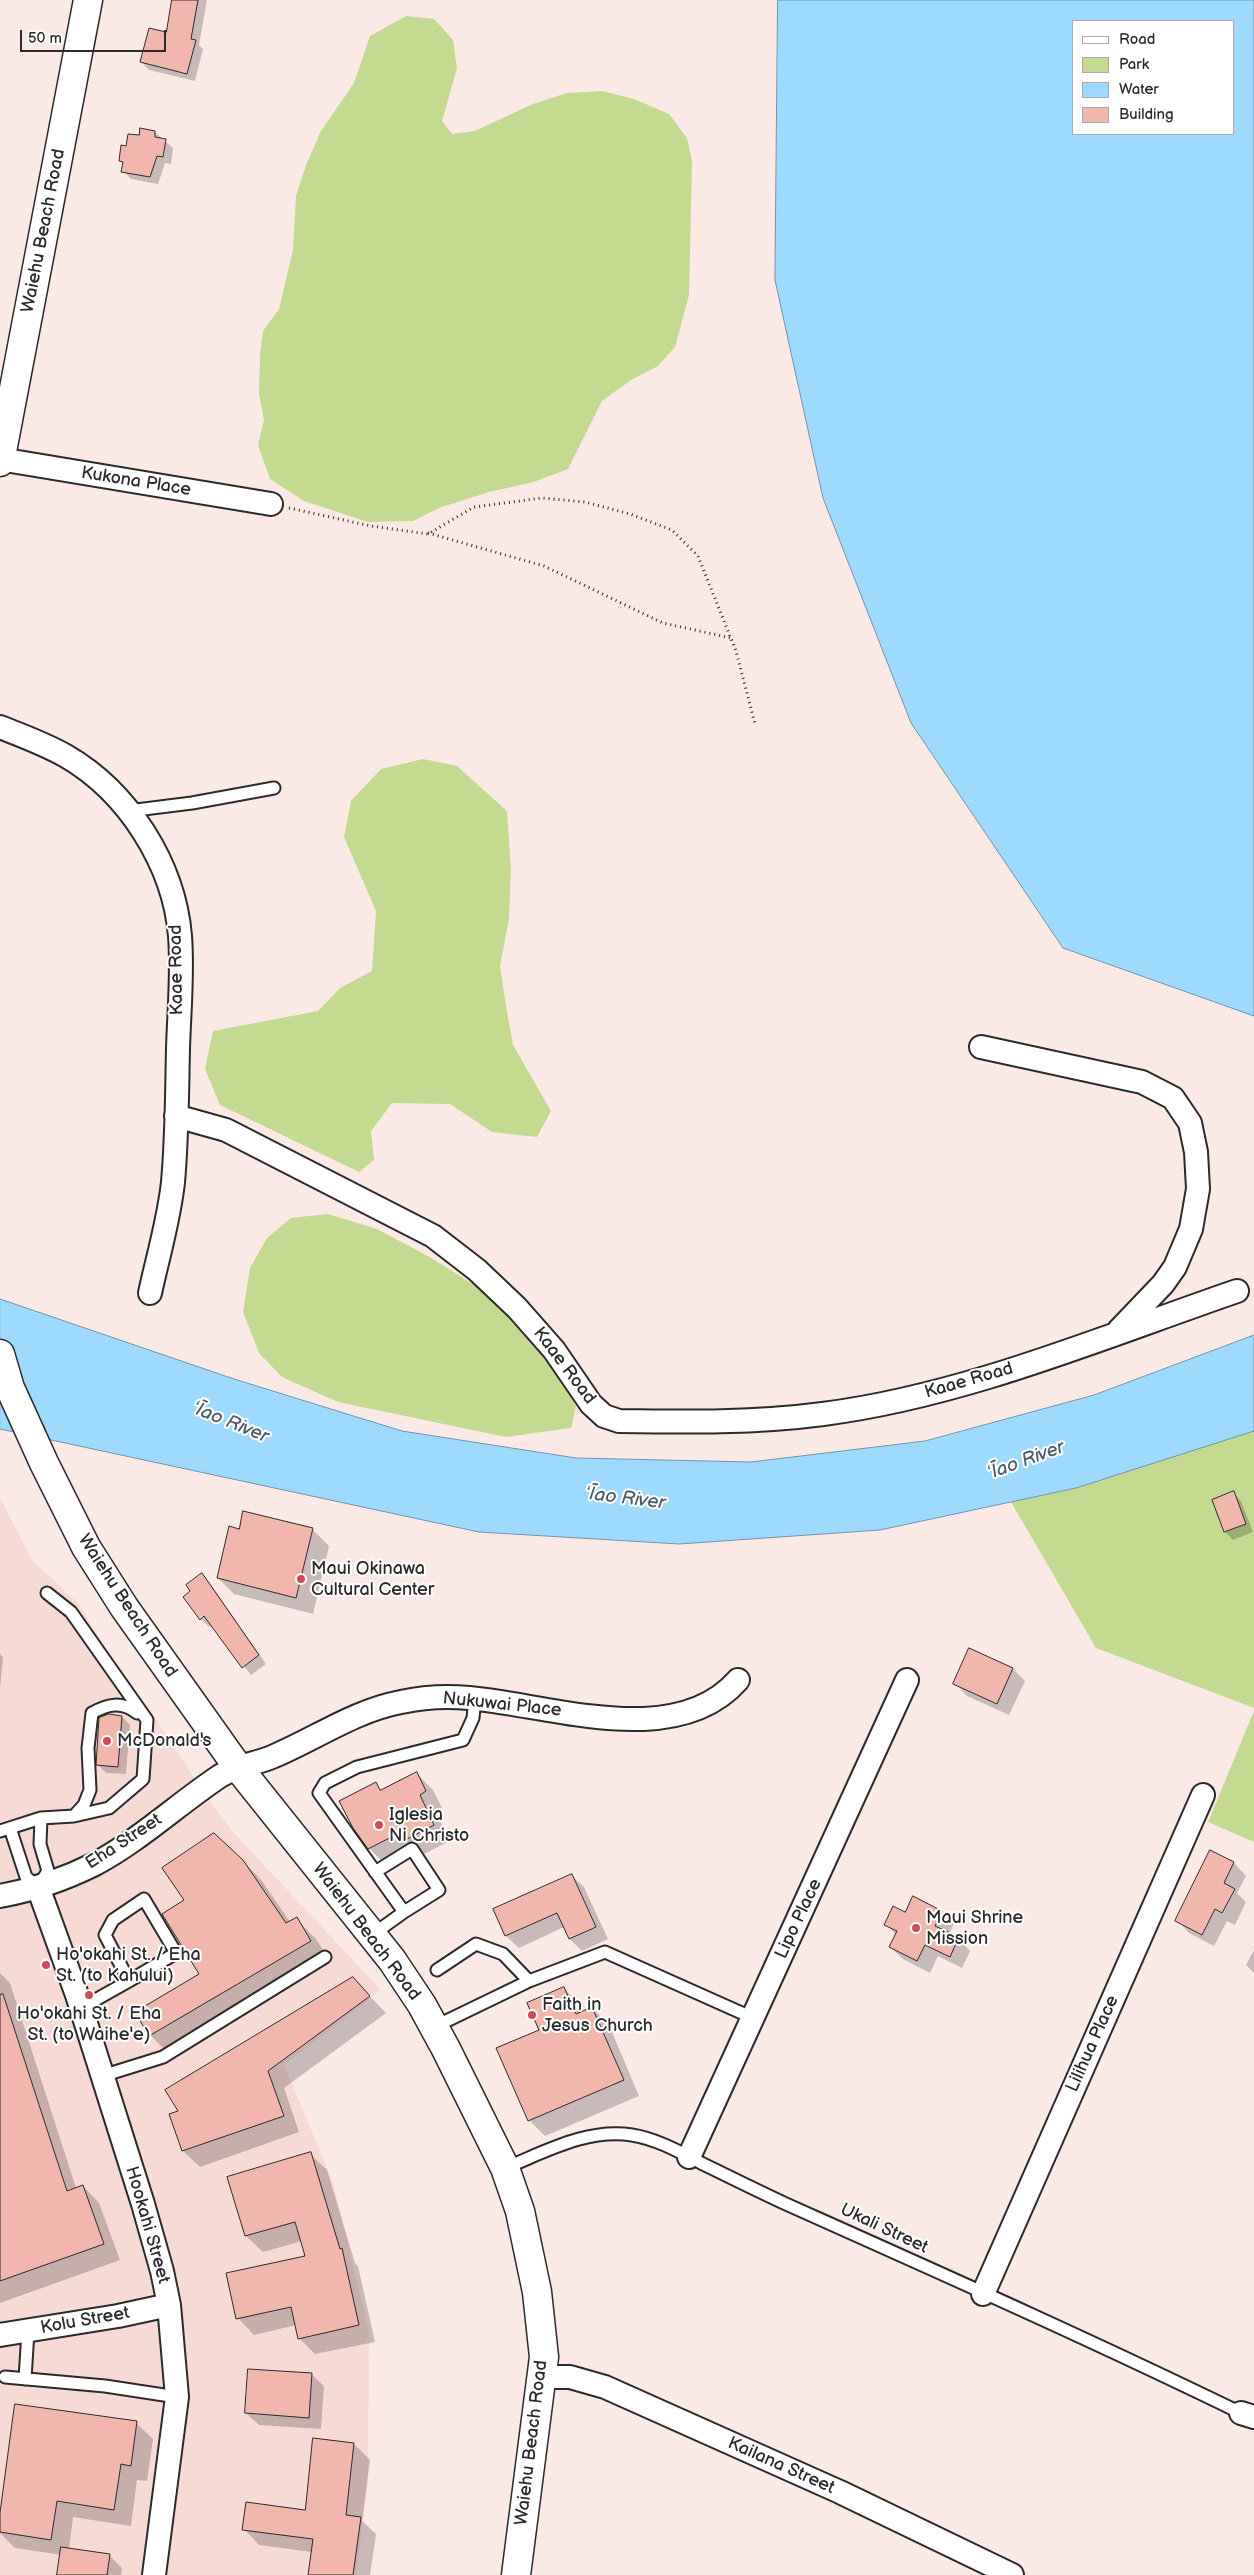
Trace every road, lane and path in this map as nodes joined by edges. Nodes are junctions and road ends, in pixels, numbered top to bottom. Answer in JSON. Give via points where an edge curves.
{"nodes":[{"id":1,"x":88,"y":0,"type":"edge"},
{"id":2,"x":0,"y":461,"type":"edge"},
{"id":3,"x":271,"y":504,"type":"joint"},
{"id":4,"x":428,"y":533,"type":"junction"},
{"id":5,"x":731,"y":638,"type":"junction"},
{"id":6,"x":755,"y":724,"type":"dead end"},
{"id":7,"x":0,"y":727,"type":"edge"},
{"id":8,"x":274,"y":788,"type":"dead end"},
{"id":9,"x":128,"y":810,"type":"junction"},
{"id":10,"x":981,"y":1047,"type":"dead end"},
{"id":11,"x":176,"y":1116,"type":"junction"},
{"id":12,"x":1237,"y":1291,"type":"dead end"},
{"id":13,"x":150,"y":1293,"type":"dead end"},
{"id":14,"x":1117,"y":1333,"type":"junction"},
{"id":15,"x":0,"y":1354,"type":"edge"},
{"id":16,"x":47,"y":1593,"type":"dead end"},
{"id":17,"x":738,"y":1680,"type":"dead end"},
{"id":18,"x":907,"y":1680,"type":"dead end"},
{"id":19,"x":474,"y":1699,"type":"junction"},
{"id":20,"x":147,"y":1720,"type":"junction"},
{"id":21,"x":237,"y":1766,"type":"junction"},
{"id":22,"x":1203,"y":1795,"type":"dead end"},
{"id":23,"x":74,"y":1816,"type":"junction"},
{"id":24,"x":42,"y":1818,"type":"junction"},
{"id":25,"x":5,"y":1830,"type":"edge"},
{"id":26,"x":375,"y":1872,"type":"junction"},
{"id":27,"x":38,"y":1886,"type":"junction"},
{"id":28,"x":0,"y":1896,"type":"edge"},
{"id":29,"x":404,"y":1912,"type":"junction"},
{"id":30,"x":372,"y":1935,"type":"junction"},
{"id":31,"x":326,"y":1957,"type":"dead end"},
{"id":32,"x":436,"y":1970,"type":"dead end"},
{"id":33,"x":129,"y":1981,"type":"junction"},
{"id":34,"x":529,"y":1981,"type":"junction"},
{"id":35,"x":81,"y":2008,"type":"junction"},
{"id":36,"x":753,"y":2018,"type":"junction"},
{"id":37,"x":434,"y":2027,"type":"junction"},
{"id":38,"x":102,"y":2076,"type":"junction"},
{"id":39,"x":689,"y":2157,"type":"junction"},
{"id":40,"x":505,"y":2168,"type":"junction"},
{"id":41,"x":983,"y":2294,"type":"junction"},
{"id":42,"x":169,"y":2305,"type":"junction"},
{"id":43,"x":28,"y":2331,"type":"junction"},
{"id":44,"x":0,"y":2335,"type":"edge"},
{"id":45,"x":5,"y":2377,"type":"dead end"},
{"id":46,"x":543,"y":2377,"type":"junction"},
{"id":47,"x":25,"y":2379,"type":"junction"},
{"id":48,"x":177,"y":2397,"type":"junction"},
{"id":49,"x":1247,"y":2415,"type":"edge"},
{"id":50,"x":154,"y":2575,"type":"edge"},
{"id":51,"x":516,"y":2575,"type":"edge"},
{"id":52,"x":1012,"y":2575,"type":"edge"}],
"edges":[{"from":1,"to":2,"type":"street","name":"Waiehu Beach Road"},
{"from":2,"to":3,"type":"street","name":"Kukona Place"},
{"from":3,"to":4,"type":"path","via":[[371,526]]},
{"from":4,"to":5,"type":"path","via":[[544,566],[663,623]]},
{"from":4,"to":5,"type":"path","via":[[474,507],[542,498],[585,502],[630,514],[672,530],[698,556]]},
{"from":5,"to":6,"type":"path"},
{"from":7,"to":9,"type":"street","name":"Kaae Road","via":[[67,757],[103,784]]},
{"from":8,"to":9,"type":"lane","via":[[192,803]]},
{"from":9,"to":11,"type":"street","name":"Kaae Road","via":[[144,832],[164,873],[180,934]]},
{"from":10,"to":14,"type":"street","name":"Kaae Road","via":[[1142,1082],[1173,1098],[1190,1123],[1198,1189],[1191,1230],[1163,1284]]},
{"from":11,"to":13,"type":"street","name":"Kaae Road","via":[[168,1218]]},
{"from":11,"to":14,"type":"street","name":"Kaae Road","via":[[226,1130],[433,1236],[518,1308],[554,1350],[591,1404],[604,1416],[619,1421],[722,1423],[824,1414],[925,1394]]},
{"from":12,"to":14,"type":"street","name":"Kaae Road"},
{"from":15,"to":21,"type":"street","name":"Waiehu Beach Road","via":[[10,1388],[86,1547]]},
{"from":16,"to":20,"type":"lane","via":[[71,1612]]},
{"from":17,"to":19,"type":"street","name":"Nukuwai Place","via":[[716,1701],[698,1710],[630,1719]]},
{"from":18,"to":36,"type":"street","name":"Lipo Place"},
{"from":19,"to":21,"type":"street","name":"Nukuwai Place","via":[[442,1697],[387,1705],[334,1725],[273,1756]]},
{"from":19,"to":26,"type":"lane","via":[[473,1718],[463,1740],[357,1767],[325,1783],[319,1793]]},
{"from":20,"to":23,"type":"lane","via":[[143,1779],[109,1808]]},
{"from":20,"to":23,"type":"lane","via":[[128,1706],[107,1705],[92,1712],[88,1748],[90,1790],[84,1805]]},
{"from":21,"to":27,"type":"street","name":"Eha Street","via":[[115,1852],[61,1879]]},
{"from":21,"to":30,"type":"street","name":"Waiehu Beach Road"},
{"from":22,"to":41,"type":"street","name":"Lilihua Place"},
{"from":23,"to":24,"type":"lane"},
{"from":24,"to":25,"type":"lane"},
{"from":24,"to":27,"type":"lane","via":[[40,1844],[48,1871]]},
{"from":25,"to":27,"type":"lane","via":[[26,1878]]},
{"from":26,"to":29,"type":"lane"},
{"from":26,"to":29,"type":"lane","via":[[412,1849],[438,1890]]},
{"from":27,"to":28,"type":"street","name":"Eha Street"},
{"from":27,"to":35,"type":"street","name":"Hookahi Street"},
{"from":29,"to":30,"type":"lane"},
{"from":30,"to":37,"type":"street","name":"Waiehu Beach Road","via":[[392,1960]]},
{"from":31,"to":38,"type":"lane","via":[[163,2057]]},
{"from":32,"to":34,"type":"lane","via":[[476,1944],[503,1954]]},
{"from":33,"to":33,"type":"lane","via":[[105,1935],[113,1920],[144,1899],[176,1953]]},
{"from":33,"to":35,"type":"lane"},
{"from":34,"to":36,"type":"lane","via":[[605,1952]]},
{"from":34,"to":37,"type":"lane"},
{"from":35,"to":38,"type":"street","name":"Hookahi Street"},
{"from":36,"to":39,"type":"street","name":"Lipo Place"},
{"from":37,"to":40,"type":"street","name":"Waiehu Beach Road"},
{"from":38,"to":42,"type":"street","name":"Hookahi Street"},
{"from":39,"to":40,"type":"lane","name":"Ukali Street","via":[[632,2135],[607,2133],[584,2137]]},
{"from":39,"to":41,"type":"lane","name":"Ukali Street"},
{"from":40,"to":46,"type":"street","name":"Waiehu Beach Road","via":[[520,2211],[537,2292]]},
{"from":41,"to":49,"type":"lane","name":"Ukali Street"},
{"from":42,"to":43,"type":"street","name":"Kolu Street"},
{"from":42,"to":48,"type":"street","name":"Hookahi Street"},
{"from":43,"to":44,"type":"street","name":"Kolu Street"},
{"from":43,"to":47,"type":"lane"},
{"from":45,"to":47,"type":"lane"},
{"from":46,"to":51,"type":"street","name":"Waiehu Beach Road"},
{"from":46,"to":52,"type":"street","name":"Kailana Street","via":[[570,2377],[605,2387],[840,2492]]},
{"from":47,"to":48,"type":"lane"},
{"from":48,"to":50,"type":"street","name":"Hookahi Street"}]}
